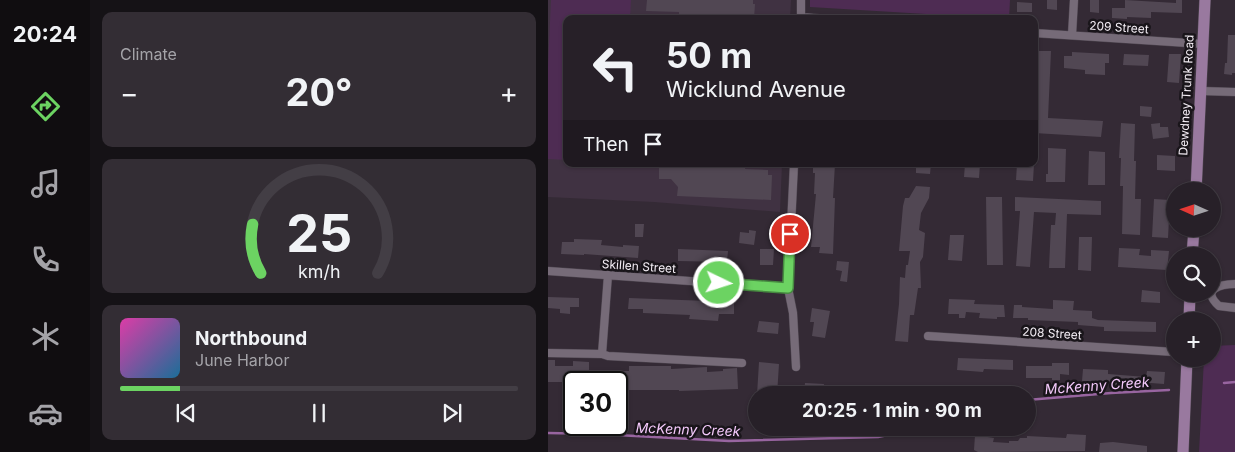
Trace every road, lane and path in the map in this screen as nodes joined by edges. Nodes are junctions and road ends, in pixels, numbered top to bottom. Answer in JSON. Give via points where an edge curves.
{"nodes":[{"id":1,"x":802,"y":0,"type":"edge"},
{"id":2,"x":1074,"y":0,"type":"edge"},
{"id":3,"x":1205,"y":0,"type":"edge"},
{"id":4,"x":801,"y":15,"type":"edge"},
{"id":5,"x":1038,"y":33,"type":"edge"},
{"id":6,"x":1072,"y":35,"type":"junction"},
{"id":7,"x":1202,"y":44,"type":"junction"},
{"id":8,"x":1201,"y":91,"type":"junction"},
{"id":9,"x":1236,"y":92,"type":"edge"},
{"id":10,"x":794,"y":167,"type":"edge"},
{"id":11,"x":1196,"y":182,"type":"edge"},
{"id":12,"x":548,"y":271,"type":"edge"},
{"id":13,"x":608,"y":275,"type":"junction"},
{"id":14,"x":1236,"y":284,"type":"edge"},
{"id":15,"x":788,"y":288,"type":"junction"},
{"id":16,"x":1236,"y":308,"type":"edge"},
{"id":17,"x":928,"y":336,"type":"dead end"},
{"id":18,"x":1166,"y":351,"type":"edge"},
{"id":19,"x":548,"y":353,"type":"edge"},
{"id":20,"x":602,"y":354,"type":"junction"},
{"id":21,"x":742,"y":363,"type":"dead end"},
{"id":22,"x":796,"y":367,"type":"dead end"},
{"id":23,"x":1187,"y":367,"type":"edge"},
{"id":24,"x":1183,"y":452,"type":"edge"}],
"edges":[{"from":1,"to":4,"type":"street"},
{"from":2,"to":6,"type":"street"},
{"from":3,"to":7,"type":"main road","name":"Dewdney Trunk Road"},
{"from":5,"to":6,"type":"street","name":"209 Street"},
{"from":6,"to":7,"type":"street","name":"209 Street"},
{"from":7,"to":8,"type":"main road","name":"Dewdney Trunk Road"},
{"from":8,"to":9,"type":"street"},
{"from":8,"to":11,"type":"main road","name":"Dewdney Trunk Road"},
{"from":10,"to":15,"type":"street"},
{"from":12,"to":13,"type":"street","name":"Skillen Street"},
{"from":13,"to":15,"type":"street","name":"Skillen Street"},
{"from":13,"to":20,"type":"street"},
{"from":14,"to":16,"type":"street","via":[[1218,285],[1212,292],[1219,306]]},
{"from":15,"to":22,"type":"street"},
{"from":17,"to":18,"type":"street","name":"208 Street"},
{"from":19,"to":20,"type":"street"},
{"from":20,"to":21,"type":"street"},
{"from":23,"to":24,"type":"main road"}]}
